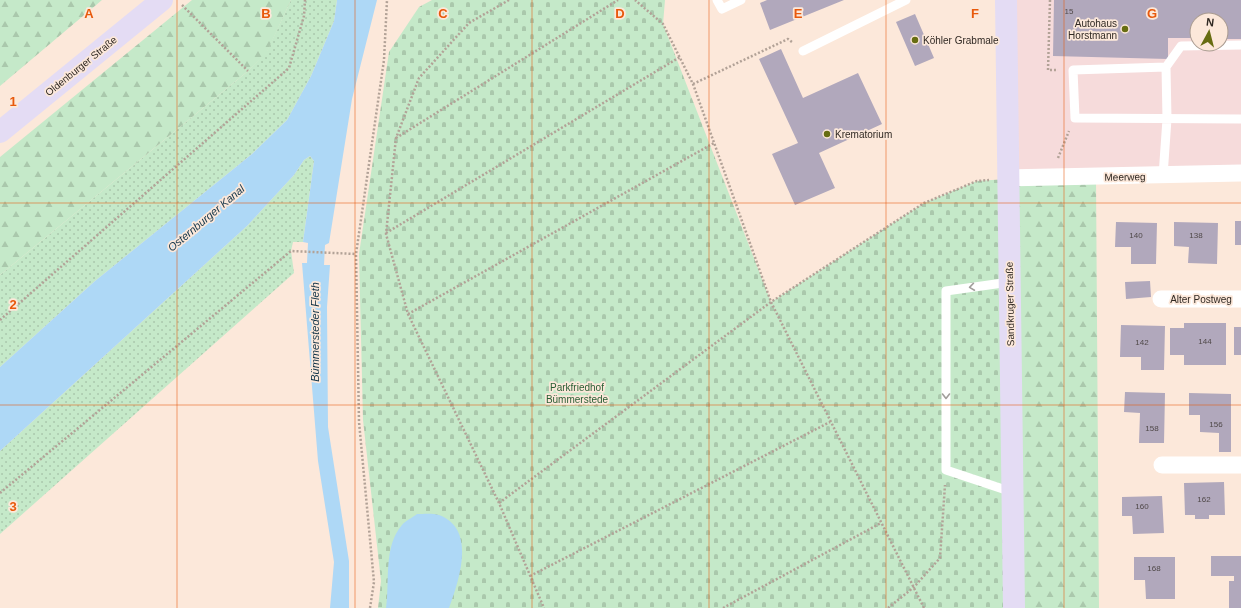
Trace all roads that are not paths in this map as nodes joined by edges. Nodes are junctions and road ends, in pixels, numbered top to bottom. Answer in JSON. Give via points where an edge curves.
{"nodes":[{"id":1,"x":718,"y":0,"type":"edge"},
{"id":2,"x":741,"y":0,"type":"edge"},
{"id":3,"x":906,"y":0,"type":"edge"},
{"id":4,"x":1006,"y":0,"type":"edge"},
{"id":5,"x":159,"y":5,"type":"edge"},
{"id":6,"x":1241,"y":45,"type":"edge"},
{"id":7,"x":802,"y":51,"type":"road end"},
{"id":8,"x":1166,"y":67,"type":"junction"},
{"id":9,"x":1241,"y":118,"type":"edge"},
{"id":10,"x":1167,"y":119,"type":"junction"},
{"id":11,"x":0,"y":132,"type":"edge"},
{"id":12,"x":1241,"y":173,"type":"edge"},
{"id":13,"x":1163,"y":176,"type":"junction"},
{"id":14,"x":1009,"y":178,"type":"junction"},
{"id":15,"x":1010,"y":282,"type":"junction"},
{"id":16,"x":1161,"y":299,"type":"dead end"},
{"id":17,"x":1241,"y":299,"type":"edge"},
{"id":18,"x":1241,"y":465,"type":"edge"},
{"id":19,"x":1162,"y":466,"type":"dead end"},
{"id":20,"x":1013,"y":492,"type":"junction"},
{"id":21,"x":1014,"y":608,"type":"edge"}],
"edges":[{"from":1,"to":2,"type":"lane","via":[[722,9]]},
{"from":3,"to":7,"type":"lane"},
{"from":4,"to":14,"type":"street","name":"Sandkruger Straße"},
{"from":5,"to":11,"type":"street","name":"Oldenburger Straße"},
{"from":6,"to":8,"type":"lane","via":[[1181,46]]},
{"from":8,"to":10,"type":"lane"},
{"from":8,"to":10,"type":"lane","via":[[1074,70],[1075,118]]},
{"from":9,"to":10,"type":"lane"},
{"from":10,"to":13,"type":"lane"},
{"from":12,"to":13,"type":"street","name":"Meerweg"},
{"from":13,"to":14,"type":"street","name":"Meerweg"},
{"from":14,"to":15,"type":"street","name":"Sandkruger Straße"},
{"from":15,"to":20,"type":"street","name":"Sandkruger Straße"},
{"from":15,"to":20,"type":"lane","one_way":true,"via":[[946,291],[946,470]]},
{"from":16,"to":17,"type":"street","name":"Alter Postweg"},
{"from":18,"to":19,"type":"street"},
{"from":20,"to":21,"type":"street","name":"Sandkruger Straße"}]}
